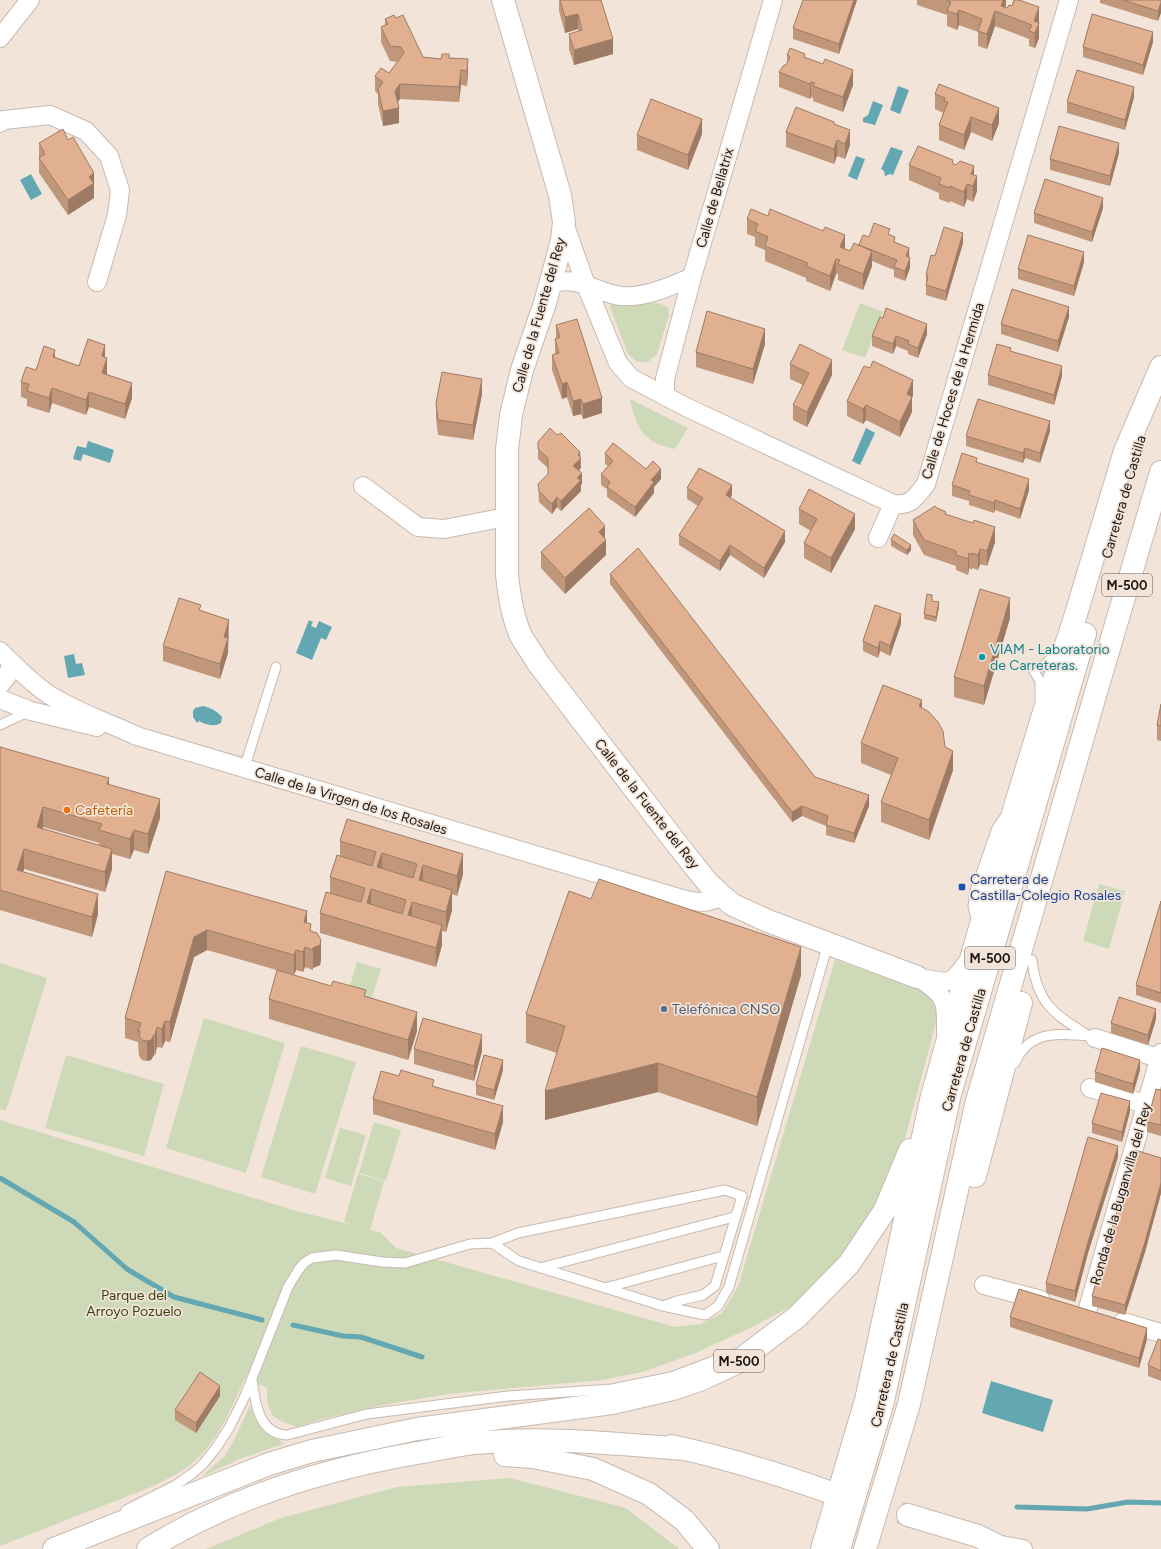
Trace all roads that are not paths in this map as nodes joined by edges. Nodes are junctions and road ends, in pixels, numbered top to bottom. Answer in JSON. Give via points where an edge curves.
{"nodes":[{"id":1,"x":30,"y":0,"type":"edge"},
{"id":2,"x":503,"y":0,"type":"edge"},
{"id":3,"x":773,"y":0,"type":"edge"},
{"id":4,"x":1069,"y":0,"type":"edge"},
{"id":5,"x":0,"y":38,"type":"edge"},
{"id":6,"x":0,"y":123,"type":"edge"},
{"id":7,"x":564,"y":222,"type":"junction"},
{"id":8,"x":692,"y":277,"type":"junction"},
{"id":9,"x":97,"y":282,"type":"dead end"},
{"id":10,"x":589,"y":291,"type":"junction"},
{"id":11,"x":547,"y":294,"type":"junction"},
{"id":12,"x":1161,"y":367,"type":"edge"},
{"id":13,"x":1161,"y":372,"type":"edge"},
{"id":14,"x":665,"y":396,"type":"junction"},
{"id":15,"x":1161,"y":472,"type":"edge"},
{"id":16,"x":363,"y":486,"type":"dead end"},
{"id":17,"x":893,"y":504,"type":"junction"},
{"id":18,"x":506,"y":517,"type":"junction"},
{"id":19,"x":878,"y":538,"type":"dead end"},
{"id":20,"x":6,"y":657,"type":"edge"},
{"id":21,"x":276,"y":667,"type":"dead end"},
{"id":22,"x":0,"y":685,"type":"edge"},
{"id":23,"x":0,"y":699,"type":"edge"},
{"id":24,"x":1094,"y":699,"type":"junction"},
{"id":25,"x":31,"y":711,"type":"junction"},
{"id":26,"x":0,"y":725,"type":"edge"},
{"id":27,"x":137,"y":736,"type":"junction"},
{"id":28,"x":244,"y":769,"type":"junction"},
{"id":29,"x":722,"y":896,"type":"junction"},
{"id":30,"x":828,"y":944,"type":"junction"},
{"id":31,"x":972,"y":956,"type":"junction"},
{"id":32,"x":1032,"y":960,"type":"junction"},
{"id":33,"x":917,"y":977,"type":"junction"},
{"id":34,"x":1092,"y":1037,"type":"junction"},
{"id":35,"x":946,"y":1046,"type":"junction"},
{"id":36,"x":1160,"y":1057,"type":"edge"},
{"id":37,"x":1156,"y":1084,"type":"edge"},
{"id":38,"x":1090,"y":1088,"type":"dead end"},
{"id":39,"x":931,"y":1100,"type":"junction"},
{"id":40,"x":1146,"y":1104,"type":"junction"},
{"id":41,"x":986,"y":1133,"type":"junction"},
{"id":42,"x":734,"y":1217,"type":"junction"},
{"id":43,"x":492,"y":1243,"type":"junction"},
{"id":44,"x":723,"y":1256,"type":"junction"},
{"id":45,"x":540,"y":1268,"type":"junction"},
{"id":46,"x":984,"y":1285,"type":"dead end"},
{"id":47,"x":604,"y":1288,"type":"junction"},
{"id":48,"x":663,"y":1306,"type":"junction"},
{"id":49,"x":1085,"y":1311,"type":"junction"},
{"id":50,"x":797,"y":1317,"type":"junction"},
{"id":51,"x":1161,"y":1333,"type":"edge"},
{"id":52,"x":924,"y":1338,"type":"junction"},
{"id":53,"x":252,"y":1380,"type":"junction"},
{"id":54,"x":909,"y":1404,"type":"junction"},
{"id":55,"x":418,"y":1429,"type":"junction"},
{"id":56,"x":685,"y":1449,"type":"junction"},
{"id":57,"x":408,"y":1454,"type":"junction"},
{"id":58,"x":826,"y":1491,"type":"tunnel mouth"},
{"id":59,"x":908,"y":1515,"type":"tunnel mouth"},
{"id":60,"x":61,"y":1546,"type":"edge"},
{"id":61,"x":1000,"y":1547,"type":"edge"},
{"id":62,"x":148,"y":1549,"type":"edge"},
{"id":63,"x":708,"y":1549,"type":"edge"},
{"id":64,"x":822,"y":1549,"type":"edge"},
{"id":65,"x":839,"y":1549,"type":"edge"},
{"id":66,"x":865,"y":1549,"type":"edge"},
{"id":67,"x":881,"y":1549,"type":"edge"},
{"id":68,"x":1022,"y":1549,"type":"edge"}],
"edges":[{"from":1,"to":5,"type":"street"},
{"from":2,"to":7,"type":"main road","name":"Calle de la Fuente del Rey","via":[[560,195]]},
{"from":3,"to":8,"type":"street","name":"Calle de Bellatrix"},
{"from":4,"to":17,"type":"street","name":"Calle de Hoces de la Hermida","via":[[926,484],[910,502],[903,505]]},
{"from":6,"to":9,"type":"street","via":[[4,120],[50,115],[86,131],[109,156],[120,190],[117,214]]},
{"from":7,"to":10,"type":"street"},
{"from":7,"to":11,"type":"main road","name":"Calle de la Fuente del Rey","via":[[562,241]]},
{"from":8,"to":10,"type":"street","via":[[665,288],[631,296]]},
{"from":8,"to":14,"type":"street","name":"Calle de Bellatrix","via":[[665,379]]},
{"from":10,"to":11,"type":"street","via":[[575,281],[565,280]]},
{"from":10,"to":14,"type":"street","via":[[618,363],[631,378]]},
{"from":11,"to":18,"type":"main road","name":"Calle de la Fuente del Rey","via":[[522,370],[511,415],[507,450]]},
{"from":12,"to":31,"type":"main road","number":"M-500","via":[[1125,451],[1016,803]]},
{"from":13,"to":65,"type":"main road","name":"Carretera de Castilla","number":"M-500","via":[[950,1094],[883,1401]]},
{"from":14,"to":17,"type":"street"},
{"from":15,"to":24,"type":"main road","name":"Carretera de Castilla","number":"M-500"},
{"from":16,"to":18,"type":"street","via":[[418,527],[444,529]]},
{"from":17,"to":19,"type":"street"},
{"from":18,"to":29,"type":"main road","name":"Calle de la Fuente del Rey","via":[[509,594],[522,637],[538,663],[680,848]]},
{"from":20,"to":22,"type":"street","via":[[7,676]]},
{"from":20,"to":27,"type":"street","name":"Calle de la Virgen de los Rosales","via":[[47,694]]},
{"from":21,"to":28,"type":"lane"},
{"from":23,"to":25,"type":"street"},
{"from":24,"to":32,"type":"main road","number":"M-500","via":[[1052,887]]},
{"from":24,"to":52,"type":"main road","name":"Carretera de Castilla","number":"M-500","via":[[977,1101]]},
{"from":25,"to":26,"type":"lane"},
{"from":25,"to":27,"type":"street"},
{"from":27,"to":28,"type":"street","name":"Calle de la Virgen de los Rosales"},
{"from":28,"to":29,"type":"street","name":"Calle de la Virgen de los Rosales","via":[[686,900],[700,903]]},
{"from":29,"to":30,"type":"main road","name":"Calle de la Fuente del Rey","via":[[748,912]]},
{"from":30,"to":33,"type":"main road","name":"Calle de la Fuente del Rey"},
{"from":30,"to":48,"type":"lane","via":[[729,1287],[718,1306],[705,1314]]},
{"from":31,"to":33,"type":"street","name":"Calle de la Fuente del Rey","via":[[958,974],[947,982]]},
{"from":31,"to":35,"type":"main road","number":"M-500"},
{"from":32,"to":34,"type":"lane","via":[[1034,976],[1047,1004],[1058,1016]]},
{"from":32,"to":41,"type":"main road","number":"M-500"},
{"from":33,"to":35,"type":"street","name":"Calle de la Fuente del Rey","via":[[941,995],[946,1011]]},
{"from":34,"to":36,"type":"street"},
{"from":34,"to":41,"type":"lane","via":[[1054,1033],[1029,1043],[1019,1053]]},
{"from":35,"to":39,"type":"main road","number":"M-500"},
{"from":36,"to":37,"type":"street","name":"Ronda de la Buganvilla del Rey"},
{"from":37,"to":40,"type":"street","name":"Ronda de la Buganvilla del Rey"},
{"from":38,"to":40,"type":"street"},
{"from":39,"to":50,"type":"main road","number":"M-500","via":[[885,1210],[848,1264]]},
{"from":39,"to":64,"type":"main road","number":"M-500","via":[[866,1400]]},
{"from":40,"to":49,"type":"street","name":"Ronda de la Buganvilla del Rey"},
{"from":41,"to":52,"type":"main road","number":"M-500","via":[[967,1210]]},
{"from":42,"to":43,"type":"lane","via":[[742,1196],[725,1190],[518,1233]]},
{"from":42,"to":44,"type":"lane"},
{"from":42,"to":45,"type":"lane"},
{"from":43,"to":45,"type":"lane","via":[[519,1261]]},
{"from":43,"to":53,"type":"lane","via":[[470,1244],[405,1263],[336,1255],[312,1258],[299,1269],[288,1287]]},
{"from":44,"to":47,"type":"lane"},
{"from":44,"to":48,"type":"lane","via":[[715,1286],[703,1295]]},
{"from":45,"to":47,"type":"lane"},
{"from":46,"to":49,"type":"street"},
{"from":47,"to":48,"type":"lane"},
{"from":49,"to":51,"type":"street"},
{"from":50,"to":53,"type":"lane","via":[[733,1354],[670,1377],[612,1389],[508,1396],[367,1414],[287,1435],[273,1432],[261,1419],[254,1400]]},
{"from":50,"to":55,"type":"main road","number":"M-500","via":[[736,1363],[673,1389],[612,1404]]},
{"from":52,"to":54,"type":"main road","name":"Carretera de Castilla","number":"M-500"},
{"from":53,"to":60,"type":"lane","via":[[229,1428],[204,1463],[193,1473],[176,1485],[116,1514]]},
{"from":54,"to":66,"type":"main road","name":"Carretera de Castilla","number":"M-500"},
{"from":54,"to":67,"type":"main road","number":"M-500","via":[[897,1496]]},
{"from":55,"to":56,"type":"main road","via":[[522,1424],[593,1431]]},
{"from":55,"to":60,"type":"main road","via":[[312,1451],[269,1464]]},
{"from":56,"to":57,"type":"main road","via":[[593,1442],[520,1441],[474,1443]]},
{"from":56,"to":58,"type":"main road","via":[[760,1468]]},
{"from":57,"to":62,"type":"main road","via":[[295,1481],[226,1509]]},
{"from":57,"to":63,"type":"main road","via":[[474,1453],[533,1457],[593,1469],[649,1494],[684,1520]]},
{"from":59,"to":61,"type":"main road","via":[[978,1536]]},
{"from":61,"to":68,"type":"street"}]}
